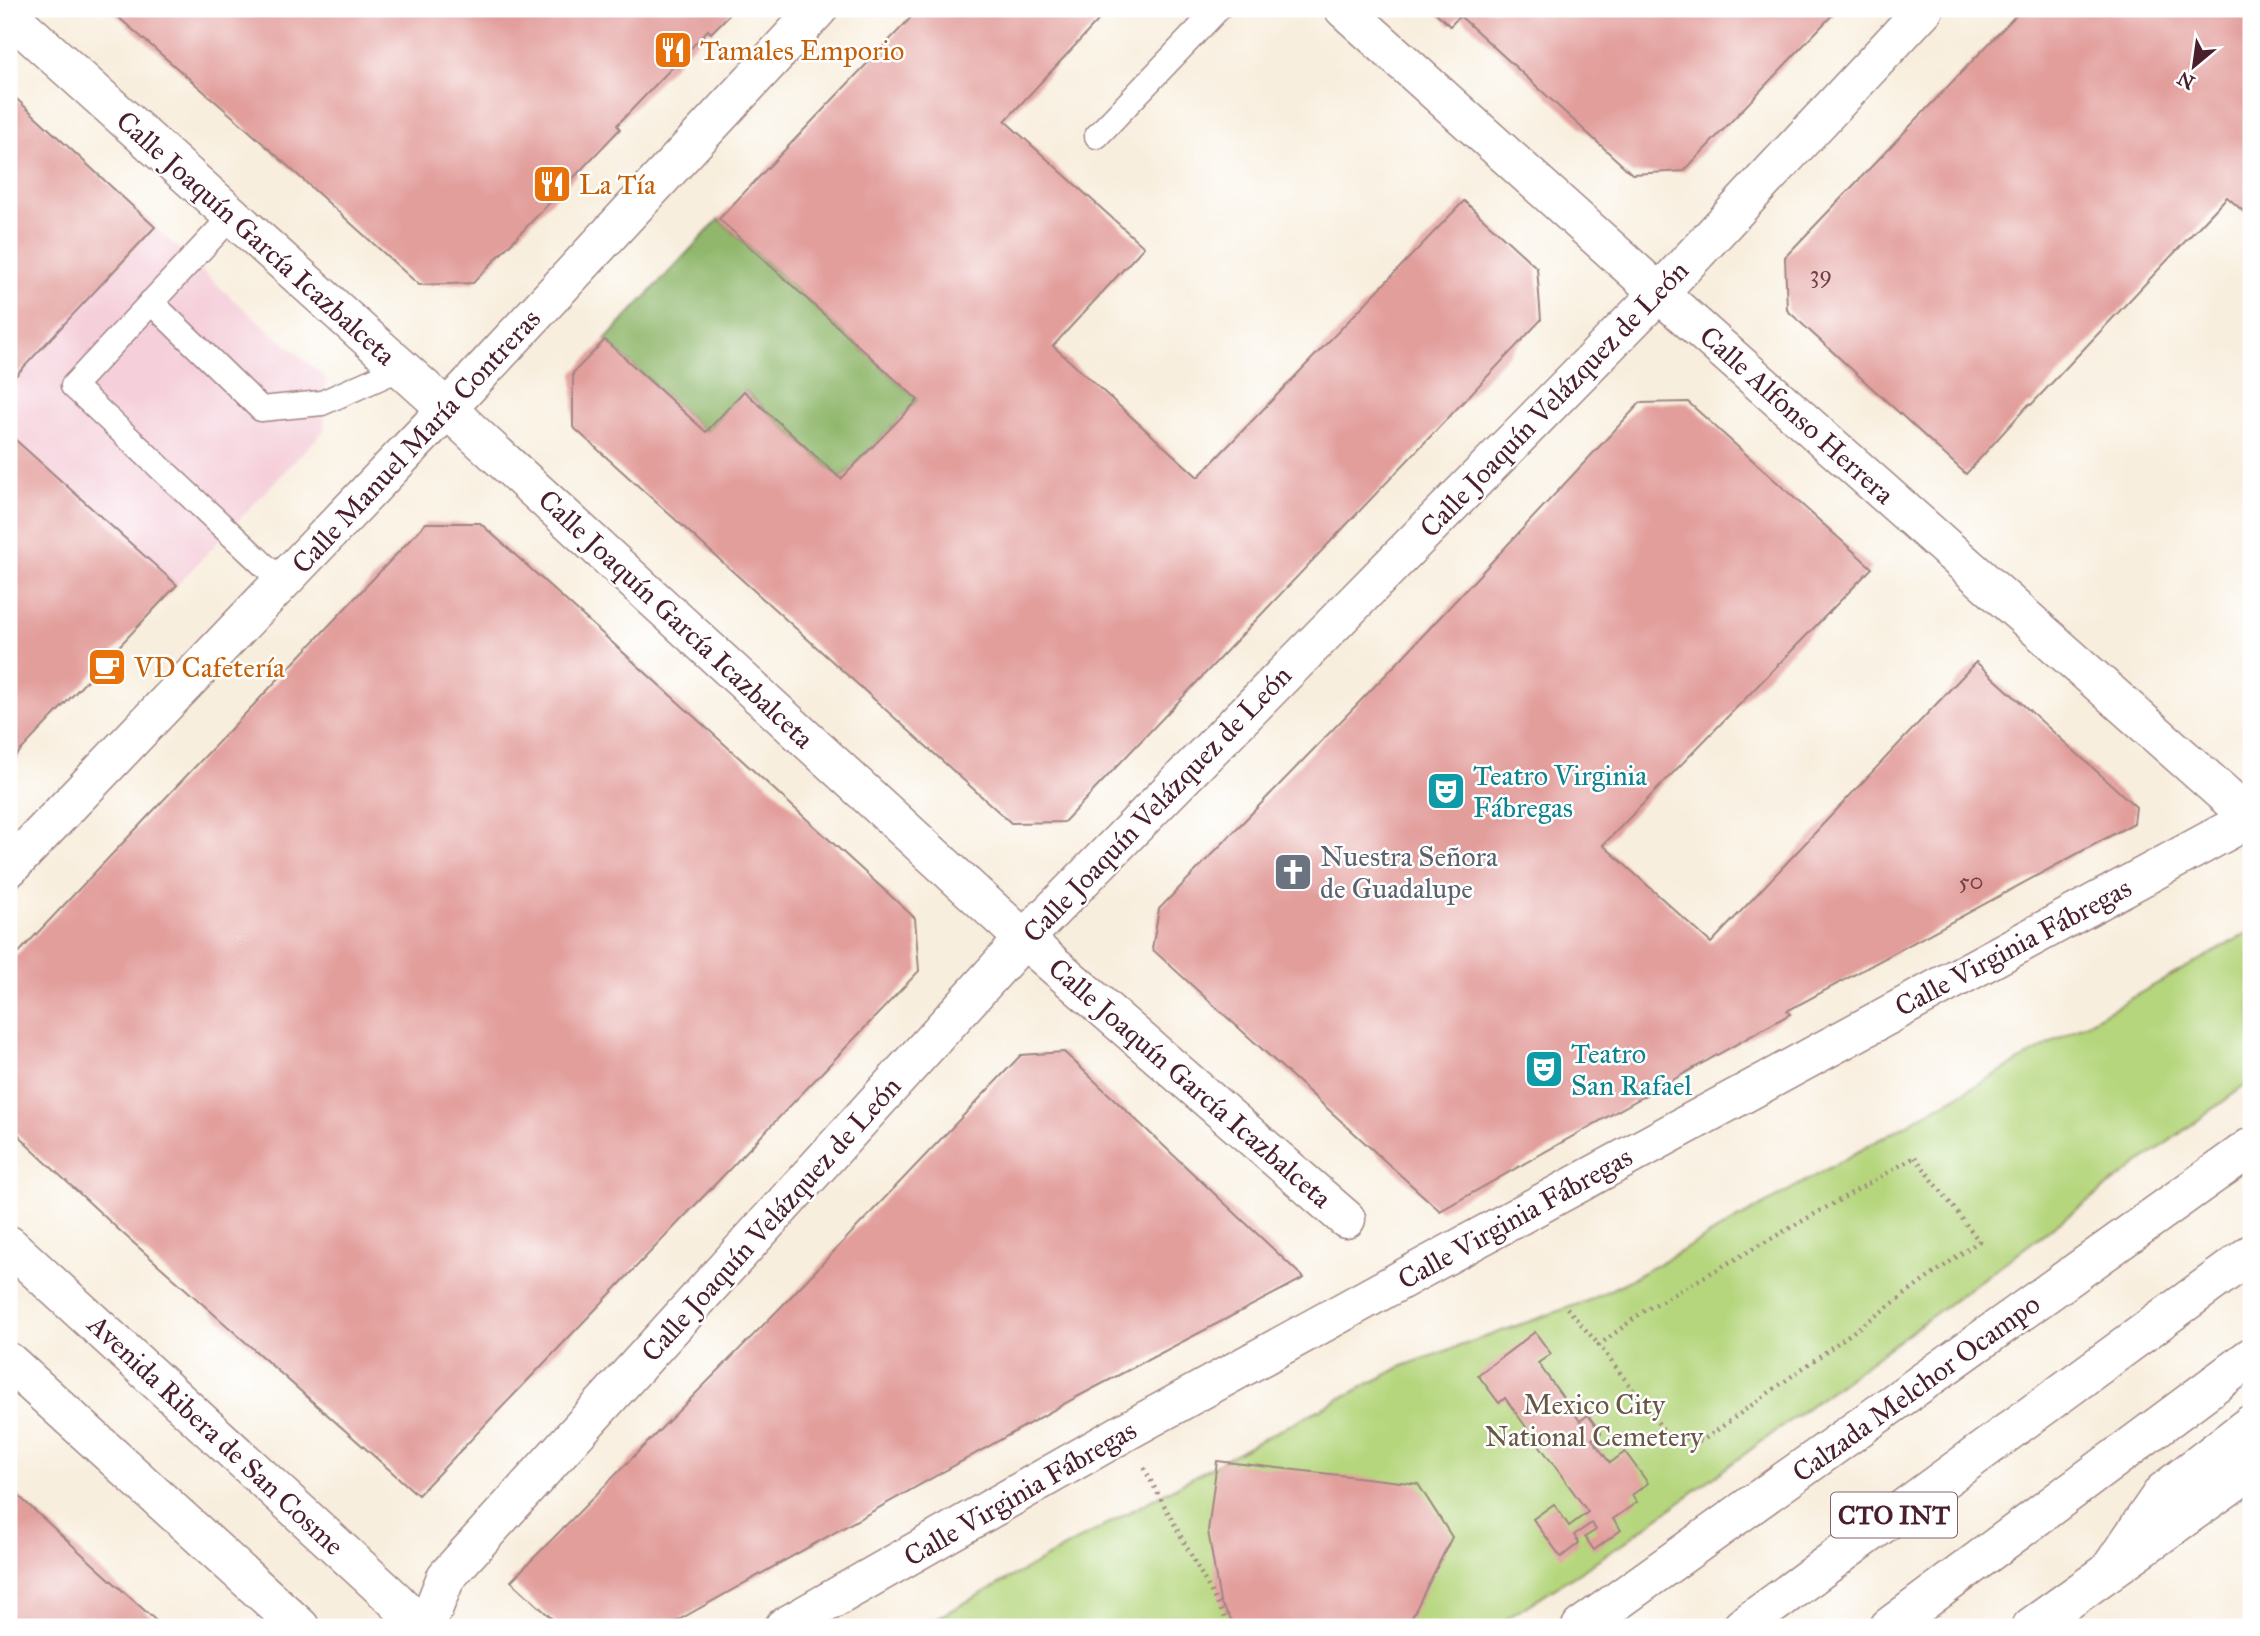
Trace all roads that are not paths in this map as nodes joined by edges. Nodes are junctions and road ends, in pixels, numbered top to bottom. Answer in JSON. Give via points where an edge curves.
{"nodes":[{"id":1,"x":818,"y":9,"type":"edge"},
{"id":2,"x":1218,"y":9,"type":"edge"},
{"id":3,"x":1344,"y":9,"type":"edge"},
{"id":4,"x":1924,"y":9,"type":"edge"},
{"id":5,"x":9,"y":15,"type":"edge"},
{"id":6,"x":1097,"y":136,"type":"dead end"},
{"id":7,"x":232,"y":215,"type":"junction"},
{"id":8,"x":1659,"y":293,"type":"junction"},
{"id":9,"x":151,"y":302,"type":"junction"},
{"id":10,"x":401,"y":368,"type":"junction"},
{"id":11,"x":447,"y":409,"type":"junction"},
{"id":12,"x":282,"y":582,"type":"junction"},
{"id":13,"x":2251,"y":818,"type":"edge"},
{"id":14,"x":9,"y":869,"type":"edge"},
{"id":15,"x":1024,"y":939,"type":"junction"},
{"id":16,"x":2251,"y":1147,"type":"edge"},
{"id":17,"x":1346,"y":1219,"type":"dead end"},
{"id":18,"x":9,"y":1245,"type":"edge"},
{"id":19,"x":2251,"y":1254,"type":"edge"},
{"id":20,"x":2251,"y":1357,"type":"edge"},
{"id":21,"x":9,"y":1362,"type":"edge"},
{"id":22,"x":2251,"y":1424,"type":"edge"},
{"id":23,"x":2251,"y":1470,"type":"edge"},
{"id":24,"x":2108,"y":1572,"type":"junction"},
{"id":25,"x":300,"y":1627,"type":"edge"},
{"id":26,"x":424,"y":1627,"type":"edge"},
{"id":27,"x":785,"y":1627,"type":"edge"},
{"id":28,"x":1581,"y":1627,"type":"edge"},
{"id":29,"x":1742,"y":1627,"type":"edge"},
{"id":30,"x":1889,"y":1627,"type":"edge"},
{"id":31,"x":2031,"y":1627,"type":"edge"}],
"edges":[{"from":1,"to":11,"type":"main road","name":"Calle Manuel María Contreras"},
{"from":2,"to":6,"type":"lane"},
{"from":3,"to":8,"type":"main road","name":"Calle Alfonso Herrera"},
{"from":4,"to":8,"type":"main road","name":"Calle Joaquín Velázquez de León"},
{"from":5,"to":7,"type":"main road","name":"Calle Joaquín García Icazbalceta"},
{"from":7,"to":9,"type":"lane"},
{"from":7,"to":10,"type":"main road","name":"Calle Joaquín García Icazbalceta"},
{"from":8,"to":13,"type":"main road","name":"Calle Alfonso Herrera"},
{"from":8,"to":15,"type":"main road","name":"Calle Joaquín Velázquez de León"},
{"from":9,"to":10,"type":"lane","via":[[261,409],[323,402]]},
{"from":9,"to":12,"type":"lane","via":[[73,386]]},
{"from":10,"to":11,"type":"main road","name":"Calle Joaquín García Icazbalceta"},
{"from":11,"to":12,"type":"main road","name":"Calle Manuel María Contreras"},
{"from":11,"to":15,"type":"main road","name":"Calle Joaquín García Icazbalceta"},
{"from":12,"to":14,"type":"main road","name":"Calle Manuel María Contreras"},
{"from":13,"to":27,"type":"main road","name":"Calle Virginia Fábregas","via":[[1125,1432]]},
{"from":15,"to":17,"type":"main road","name":"Calle Joaquín García Icazbalceta"},
{"from":15,"to":26,"type":"main road","name":"Calle Joaquín Velázquez de León","via":[[446,1577]]},
{"from":16,"to":28,"type":"main road","name":"Calzada Melchor Ocampo","number":"CTO INT"},
{"from":18,"to":26,"type":"main road","name":"Avenida Ribera de San Cosme"},
{"from":19,"to":29,"type":"main road","number":"CTO INT"},
{"from":20,"to":30,"type":"main road","number":"CTO INT"},
{"from":21,"to":25,"type":"main road"},
{"from":22,"to":24,"type":"main road","via":[[2163,1492]]},
{"from":23,"to":24,"type":"main road"},
{"from":24,"to":31,"type":"main road"}]}
